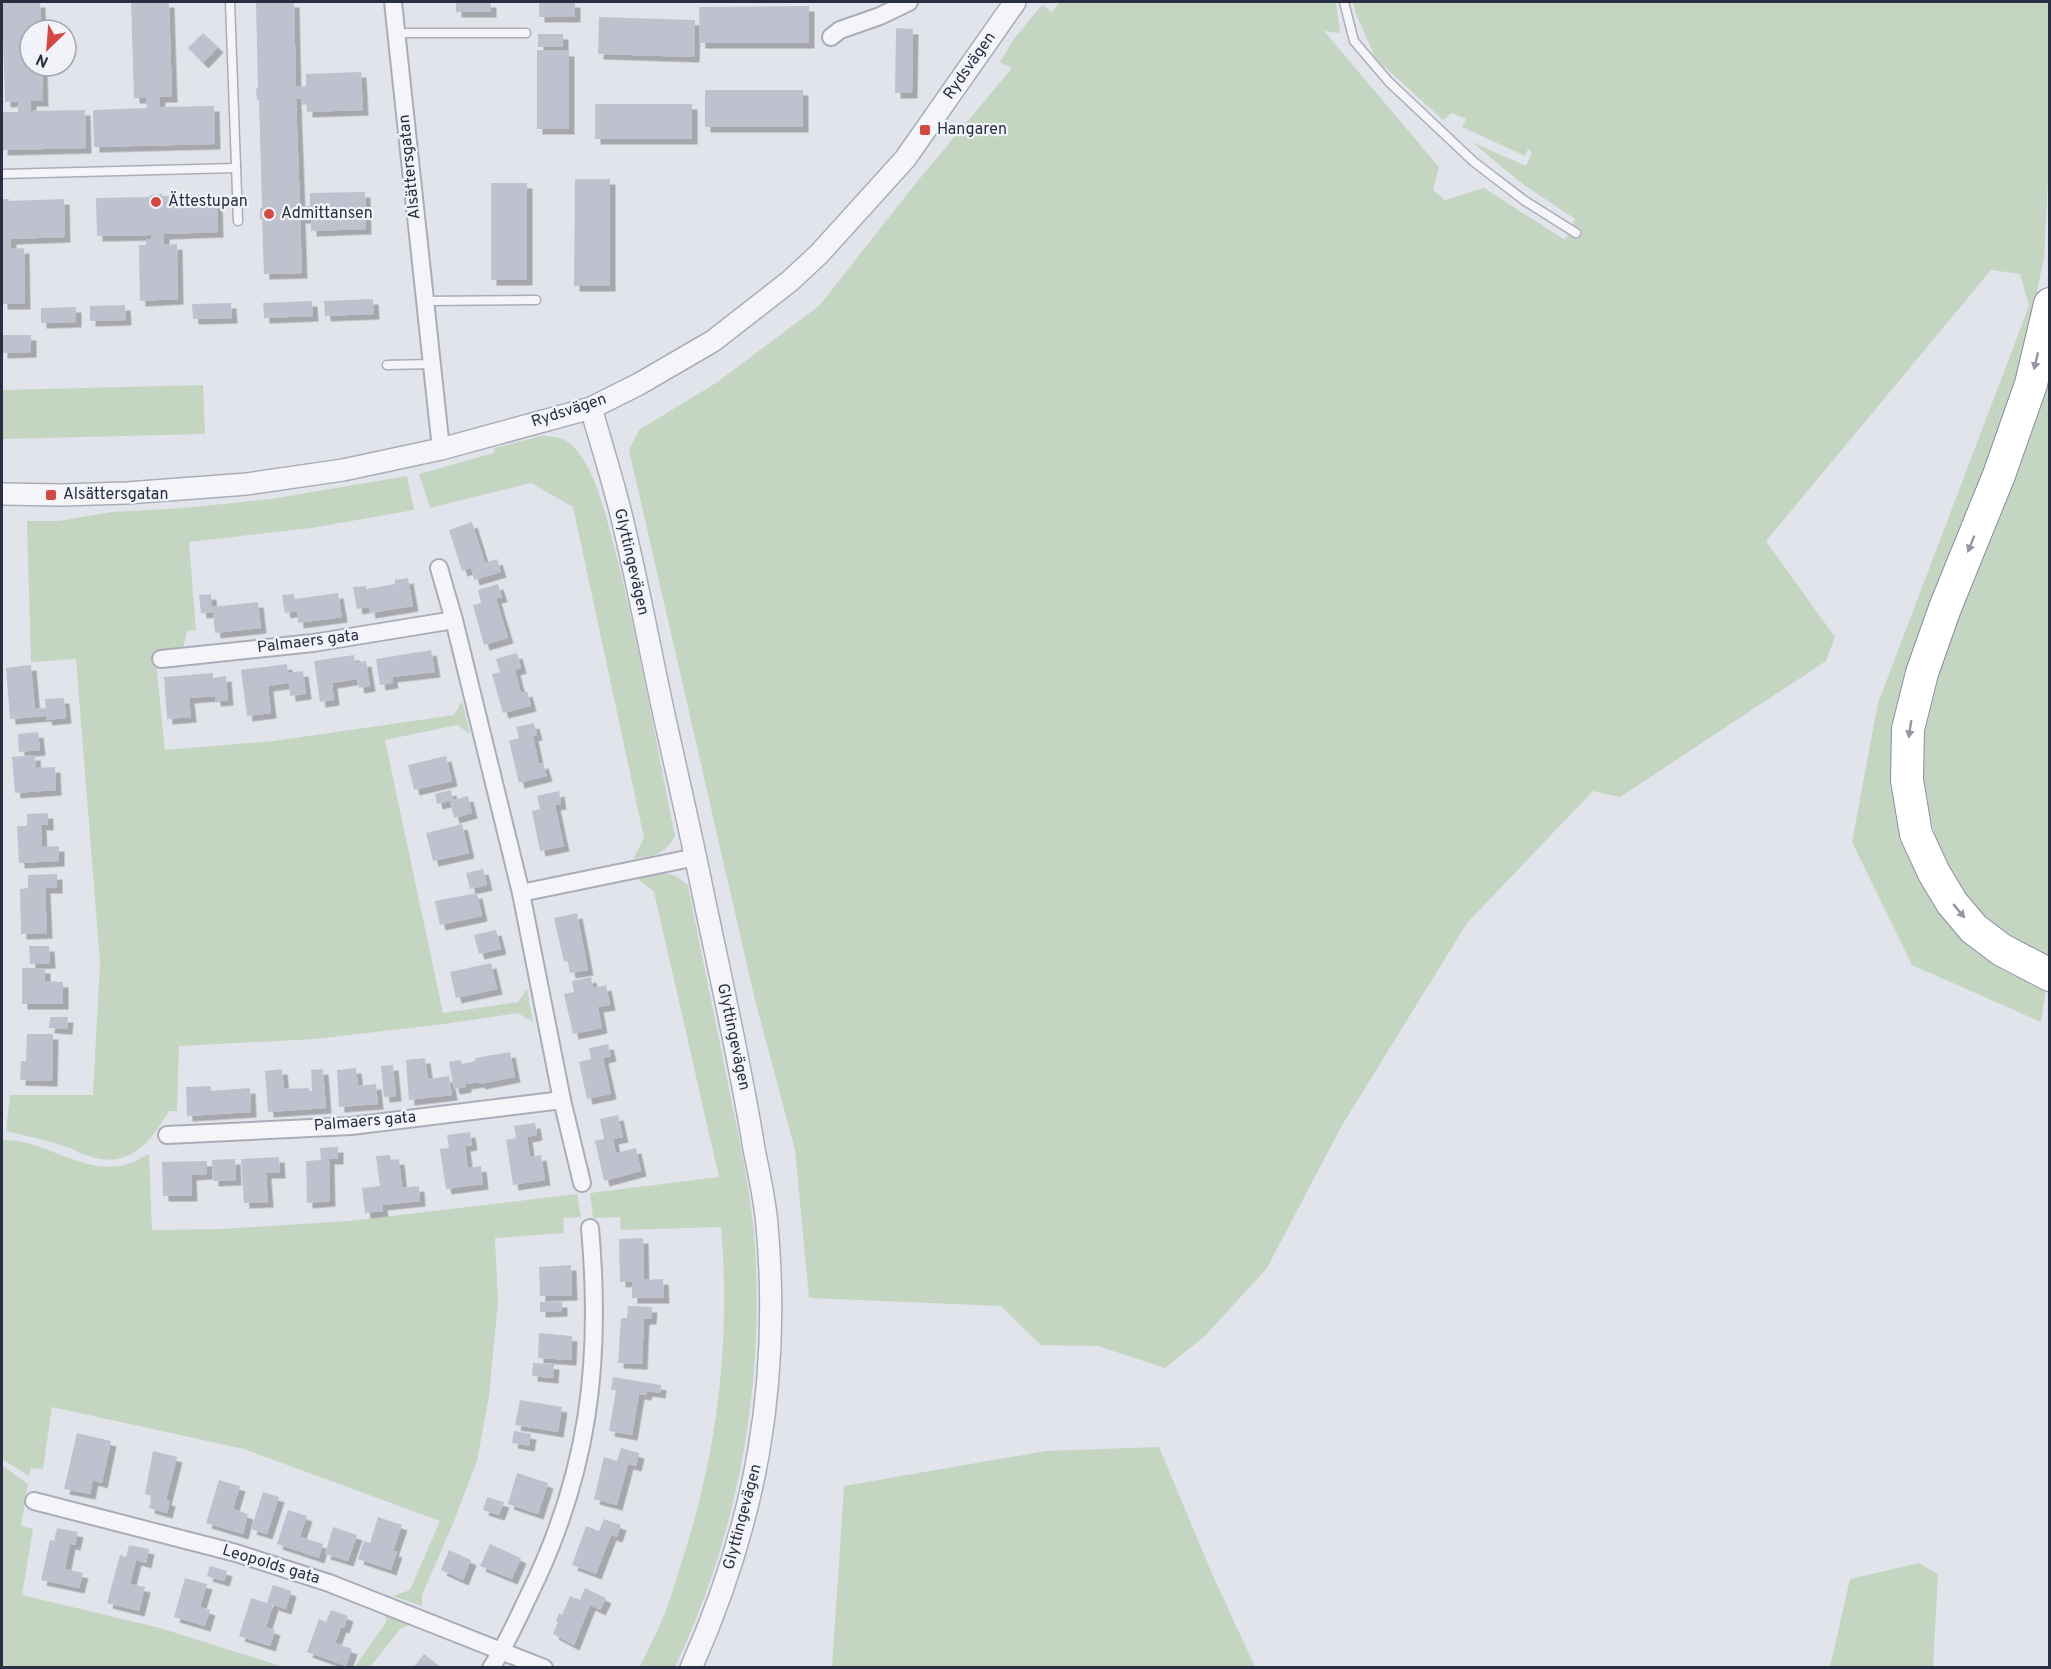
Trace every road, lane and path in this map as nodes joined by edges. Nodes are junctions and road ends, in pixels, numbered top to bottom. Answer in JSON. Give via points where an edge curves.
{"nodes":[{"id":1,"x":230,"y":2,"type":"edge"},
{"id":2,"x":393,"y":2,"type":"edge"},
{"id":3,"x":909,"y":2,"type":"edge"},
{"id":4,"x":1344,"y":2,"type":"edge"},
{"id":5,"x":1011,"y":3,"type":"edge"},
{"id":6,"x":396,"y":33,"type":"junction"},
{"id":7,"x":526,"y":33,"type":"dead end"},
{"id":8,"x":831,"y":37,"type":"dead end"},
{"id":9,"x":236,"y":168,"type":"junction"},
{"id":10,"x":2,"y":174,"type":"edge"},
{"id":11,"x":238,"y":220,"type":"dead end"},
{"id":12,"x":1576,"y":233,"type":"dead end"},
{"id":13,"x":536,"y":300,"type":"dead end"},
{"id":14,"x":424,"y":301,"type":"junction"},
{"id":15,"x":2049,"y":304,"type":"edge"},
{"id":16,"x":387,"y":364,"type":"dead end"},
{"id":17,"x":433,"y":364,"type":"junction"},
{"id":18,"x":591,"y":408,"type":"junction"},
{"id":19,"x":441,"y":449,"type":"junction"},
{"id":20,"x":2,"y":494,"type":"edge"},
{"id":21,"x":439,"y":568,"type":"dead end"},
{"id":22,"x":454,"y":620,"type":"junction"},
{"id":23,"x":161,"y":659,"type":"dead end"},
{"id":24,"x":696,"y":856,"type":"junction"},
{"id":25,"x":521,"y":893,"type":"junction"},
{"id":26,"x":2049,"y":975,"type":"edge"},
{"id":27,"x":562,"y":1100,"type":"junction"},
{"id":28,"x":167,"y":1135,"type":"dead end"},
{"id":29,"x":582,"y":1183,"type":"dead end"},
{"id":30,"x":590,"y":1228,"type":"dead end"},
{"id":31,"x":34,"y":1502,"type":"dead end"},
{"id":32,"x":502,"y":1651,"type":"junction"},
{"id":33,"x":491,"y":1668,"type":"edge"},
{"id":34,"x":544,"y":1668,"type":"edge"},
{"id":35,"x":691,"y":1668,"type":"edge"}],
"edges":[{"from":1,"to":9,"type":"lane"},
{"from":2,"to":6,"type":"street","name":"Alsättersgatan"},
{"from":3,"to":8,"type":"street"},
{"from":4,"to":12,"type":"lane","via":[[1354,41],[1389,82],[1474,162]]},
{"from":5,"to":18,"type":"street","name":"Rydsvägen","via":[[904,159],[819,254],[713,341]]},
{"from":6,"to":7,"type":"lane"},
{"from":6,"to":14,"type":"street","name":"Alsättersgatan"},
{"from":9,"to":10,"type":"lane"},
{"from":9,"to":11,"type":"lane"},
{"from":13,"to":14,"type":"lane"},
{"from":14,"to":17,"type":"street","name":"Alsättersgatan"},
{"from":15,"to":26,"type":"highway","one_way":true,"via":[[2031,384],[1922,673],[1908,729],[1907,780],[1916,834],[1952,903],[1974,929],[2002,950]]},
{"from":16,"to":17,"type":"lane"},
{"from":17,"to":19,"type":"street","name":"Alsättersgatan"},
{"from":18,"to":19,"type":"street","name":"Rydsvägen"},
{"from":18,"to":24,"type":"street","name":"Glyttingevägen","via":[[621,513]]},
{"from":19,"to":20,"type":"street","name":"Rydsvägen","via":[[343,470],[247,484],[62,495]]},
{"from":21,"to":22,"type":"street"},
{"from":22,"to":23,"type":"street","name":"Palmaers gata","via":[[313,643]]},
{"from":22,"to":25,"type":"street"},
{"from":24,"to":25,"type":"street"},
{"from":24,"to":35,"type":"street","name":"Glyttingevägen","via":[[767,1222],[771,1345],[767,1400],[749,1506],[720,1596]]},
{"from":25,"to":27,"type":"street"},
{"from":27,"to":28,"type":"street","name":"Palmaers gata","via":[[351,1126]]},
{"from":27,"to":29,"type":"street"},
{"from":30,"to":32,"type":"street","via":[[595,1341],[590,1402],[578,1468],[542,1569]]},
{"from":31,"to":32,"type":"street","name":"Leopolds gata","via":[[236,1553],[329,1583]]},
{"from":32,"to":33,"type":"street"},
{"from":32,"to":34,"type":"street","name":"Leopolds gata"}]}
